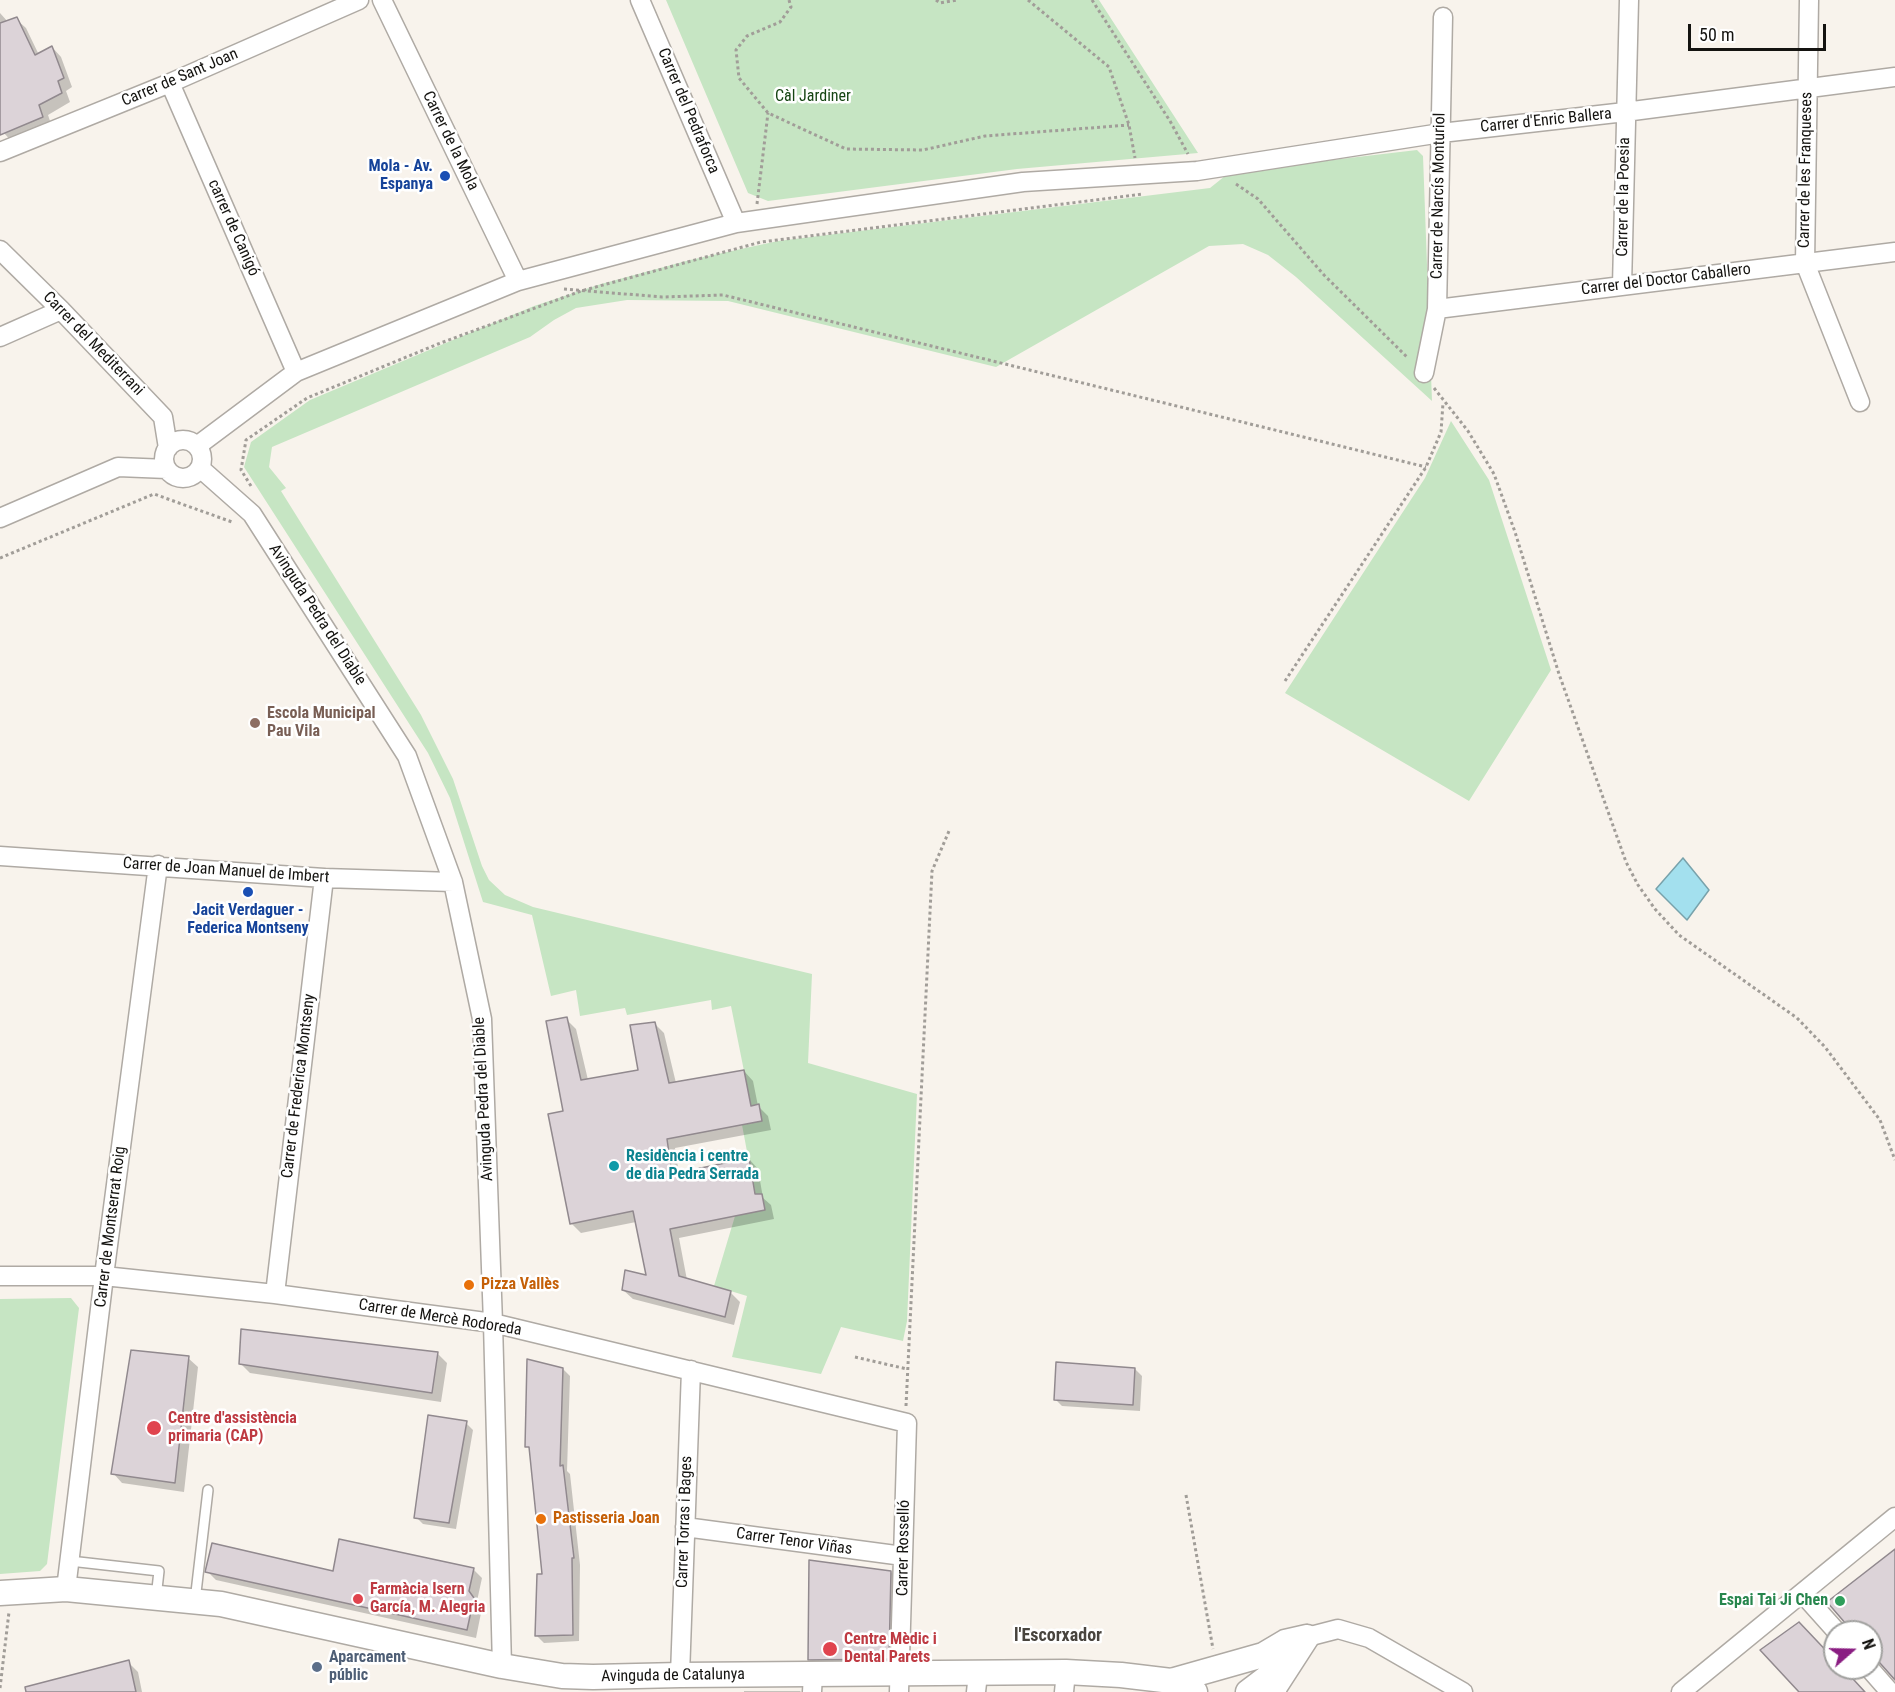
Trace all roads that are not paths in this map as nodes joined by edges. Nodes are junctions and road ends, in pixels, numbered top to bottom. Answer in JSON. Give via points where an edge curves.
{"nodes":[{"id":1,"x":359,"y":0,"type":"edge"},
{"id":2,"x":382,"y":0,"type":"edge"},
{"id":3,"x":640,"y":0,"type":"edge"},
{"id":4,"x":1629,"y":0,"type":"edge"},
{"id":5,"x":1809,"y":0,"type":"edge"},
{"id":6,"x":1443,"y":17,"type":"dead end"},
{"id":7,"x":1895,"y":77,"type":"edge"},
{"id":8,"x":170,"y":83,"type":"junction"},
{"id":9,"x":1807,"y":88,"type":"junction"},
{"id":10,"x":1625,"y":112,"type":"junction"},
{"id":11,"x":1441,"y":133,"type":"junction"},
{"id":12,"x":0,"y":152,"type":"edge"},
{"id":13,"x":736,"y":223,"type":"junction"},
{"id":14,"x":0,"y":250,"type":"edge"},
{"id":15,"x":1895,"y":252,"type":"edge"},
{"id":16,"x":1805,"y":263,"type":"junction"},
{"id":17,"x":518,"y":281,"type":"junction"},
{"id":18,"x":1622,"y":286,"type":"junction"},
{"id":19,"x":1437,"y":309,"type":"junction"},
{"id":20,"x":61,"y":310,"type":"junction"},
{"id":21,"x":0,"y":337,"type":"edge"},
{"id":22,"x":296,"y":372,"type":"junction"},
{"id":23,"x":1424,"y":373,"type":"road end"},
{"id":24,"x":1860,"y":402,"type":"dead end"},
{"id":25,"x":197,"y":446,"type":"junction"},
{"id":26,"x":168,"y":448,"type":"junction"},
{"id":27,"x":200,"y":468,"type":"junction"},
{"id":28,"x":167,"y":469,"type":"junction"},
{"id":29,"x":0,"y":518,"type":"edge"},
{"id":30,"x":0,"y":856,"type":"edge"},
{"id":31,"x":158,"y":865,"type":"junction"},
{"id":32,"x":324,"y":878,"type":"junction"},
{"id":33,"x":453,"y":882,"type":"junction"},
{"id":34,"x":0,"y":1276,"type":"edge"},
{"id":35,"x":104,"y":1276,"type":"junction"},
{"id":36,"x":275,"y":1294,"type":"junction"},
{"id":37,"x":493,"y":1323,"type":"junction"},
{"id":38,"x":691,"y":1370,"type":"junction"},
{"id":39,"x":906,"y":1423,"type":"joint"},
{"id":40,"x":208,"y":1490,"type":"dead end"},
{"id":41,"x":1895,"y":1517,"type":"edge"},
{"id":42,"x":685,"y":1527,"type":"junction"},
{"id":43,"x":903,"y":1556,"type":"junction"},
{"id":44,"x":70,"y":1561,"type":"junction"},
{"id":45,"x":66,"y":1589,"type":"junction"},
{"id":46,"x":6,"y":1593,"type":"edge"},
{"id":47,"x":1803,"y":1594,"type":"junction"},
{"id":48,"x":156,"y":1598,"type":"junction"},
{"id":49,"x":195,"y":1601,"type":"junction"},
{"id":50,"x":1826,"y":1620,"type":"edge"},
{"id":51,"x":1307,"y":1637,"type":"junction"},
{"id":52,"x":1263,"y":1655,"type":"junction"},
{"id":53,"x":1293,"y":1658,"type":"junction"},
{"id":54,"x":502,"y":1666,"type":"junction"},
{"id":55,"x":680,"y":1675,"type":"junction"},
{"id":56,"x":1880,"y":1680,"type":"edge"},
{"id":57,"x":1171,"y":1681,"type":"junction"},
{"id":58,"x":1065,"y":1682,"type":"edge"},
{"id":59,"x":900,"y":1683,"type":"edge"},
{"id":60,"x":977,"y":1683,"type":"edge"},
{"id":61,"x":812,"y":1684,"type":"edge"},
{"id":62,"x":1195,"y":1692,"type":"edge"},
{"id":63,"x":1234,"y":1692,"type":"edge"},
{"id":64,"x":1248,"y":1692,"type":"edge"},
{"id":65,"x":1274,"y":1692,"type":"edge"},
{"id":66,"x":1463,"y":1692,"type":"edge"},
{"id":67,"x":1681,"y":1692,"type":"edge"},
{"id":68,"x":1890,"y":1692,"type":"edge"}],
"edges":[{"from":1,"to":8,"type":"street","name":"Carrer de Sant Joan"},
{"from":2,"to":17,"type":"street","name":"Carrer de la Mola"},
{"from":3,"to":13,"type":"street","name":"Carrer del Pedraforca"},
{"from":4,"to":10,"type":"street","name":"Carrer de la Poesia"},
{"from":5,"to":9,"type":"street","name":"Carrer de les Franqueses"},
{"from":6,"to":11,"type":"street","name":"Carrer de Narcís Monturiol"},
{"from":7,"to":9,"type":"street","name":"Carrer d'Enric Ballera"},
{"from":8,"to":12,"type":"street","name":"Carrer de Sant Joan"},
{"from":8,"to":22,"type":"street","name":"carrer de Canigó"},
{"from":9,"to":10,"type":"street","name":"Carrer d'Enric Ballera"},
{"from":9,"to":16,"type":"street","name":"Carrer de les Franqueses"},
{"from":10,"to":11,"type":"street","name":"Carrer d'Enric Ballera"},
{"from":10,"to":18,"type":"street","name":"Carrer de la Poesia"},
{"from":11,"to":13,"type":"street","name":"Carrer d'Enric Ballera","via":[[1197,171],[1023,182]]},
{"from":11,"to":19,"type":"street","name":"Carrer de Narcís Monturiol"},
{"from":13,"to":17,"type":"street","name":"Carrer d'Enric Ballera"},
{"from":14,"to":20,"type":"street","name":"Carrer del Mediterrani"},
{"from":15,"to":16,"type":"street","name":"Carrer del Doctor Caballero"},
{"from":16,"to":18,"type":"street","name":"Carrer del Doctor Caballero"},
{"from":16,"to":24,"type":"street","name":"Carrer de les Franqueses"},
{"from":17,"to":22,"type":"street","name":"Carrer d'Enric Ballera"},
{"from":18,"to":19,"type":"street","name":"Carrer del Doctor Caballero"},
{"from":19,"to":23,"type":"street","name":"Carrer de Narcís Monturiol"},
{"from":20,"to":21,"type":"street"},
{"from":20,"to":26,"type":"street","name":"Carrer del Mediterrani","via":[[163,417]]},
{"from":22,"to":25,"type":"street","name":"Carrer d'Enric Ballera"},
{"from":25,"to":26,"type":"street","via":[[179,440]]},
{"from":25,"to":27,"type":"street","via":[[202,458]]},
{"from":26,"to":28,"type":"street","via":[[164,456]]},
{"from":27,"to":28,"type":"street","via":[[184,478],[177,478]]},
{"from":27,"to":33,"type":"street","name":"Avinguda Pedra del Diable","via":[[252,514],[407,756]]},
{"from":28,"to":29,"type":"street","via":[[118,467]]},
{"from":30,"to":31,"type":"street","name":"Carrer de Joan Manuel de Imbert"},
{"from":31,"to":32,"type":"street","name":"Carrer de Joan Manuel de Imbert"},
{"from":31,"to":35,"type":"street","name":"Carrer de Montserrat Roig"},
{"from":32,"to":33,"type":"street","name":"Carrer de Joan Manuel de Imbert"},
{"from":32,"to":36,"type":"street","name":"Carrer de Frederica Montseny"},
{"from":33,"to":37,"type":"street","name":"Avinguda Pedra del Diable","via":[[482,1019]]},
{"from":34,"to":35,"type":"street","name":"Carrer de Mercè Rodoreda"},
{"from":35,"to":36,"type":"street","name":"Carrer de Mercè Rodoreda"},
{"from":35,"to":44,"type":"street","name":"Carrer de Montserrat Roig"},
{"from":36,"to":37,"type":"street","name":"Carrer de Mercè Rodoreda"},
{"from":37,"to":38,"type":"street","name":"Carrer de Mercè Rodoreda"},
{"from":37,"to":54,"type":"street","name":"Avinguda Pedra del Diable"},
{"from":38,"to":39,"type":"street","name":"Carrer de Mercè Rodoreda"},
{"from":38,"to":42,"type":"street","name":"Carrer Torras i Bages"},
{"from":39,"to":43,"type":"street","name":"Carrer Rosselló"},
{"from":40,"to":49,"type":"lane"},
{"from":41,"to":47,"type":"street"},
{"from":42,"to":43,"type":"street","name":"Carrer Tenor Viñas"},
{"from":42,"to":55,"type":"street","name":"Carrer Torras i Bages"},
{"from":43,"to":59,"type":"street","name":"Carrer Rosselló"},
{"from":44,"to":45,"type":"street","name":"Carrer de Montserrat Roig"},
{"from":44,"to":48,"type":"lane","via":[[159,1571]]},
{"from":45,"to":46,"type":"street","name":"Avinguda de Catalunya"},
{"from":45,"to":48,"type":"street","name":"Avinguda de Catalunya"},
{"from":47,"to":50,"type":"street"},
{"from":47,"to":67,"type":"street"},
{"from":48,"to":49,"type":"street","name":"Avinguda de Catalunya"},
{"from":49,"to":54,"type":"street","name":"Avinguda de Catalunya"},
{"from":51,"to":52,"type":"street","via":[[1285,1642]]},
{"from":51,"to":53,"type":"street"},
{"from":51,"to":66,"type":"street","via":[[1338,1629],[1369,1638]]},
{"from":52,"to":57,"type":"street"},
{"from":52,"to":63,"type":"street"},
{"from":53,"to":64,"type":"street"},
{"from":53,"to":65,"type":"street"},
{"from":54,"to":55,"type":"street","name":"Avinguda de Catalunya","via":[[562,1676]]},
{"from":55,"to":61,"type":"street","name":"Avinguda de Catalunya"},
{"from":56,"to":68,"type":"street"},
{"from":57,"to":58,"type":"street","name":"Avinguda de Catalunya","via":[[1121,1675]]},
{"from":57,"to":62,"type":"street","name":"Avinguda de Catalunya"},
{"from":58,"to":60,"type":"street","name":"Avinguda de Catalunya"},
{"from":59,"to":60,"type":"street","name":"Avinguda de Catalunya"},
{"from":59,"to":61,"type":"street","name":"Avinguda de Catalunya"}]}
